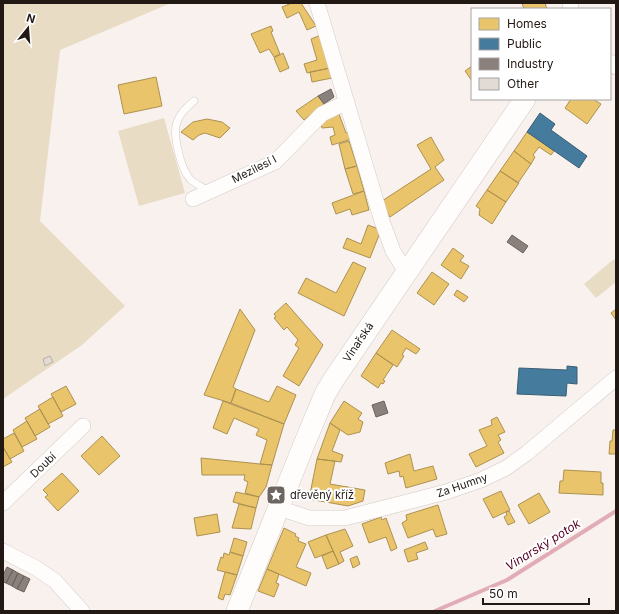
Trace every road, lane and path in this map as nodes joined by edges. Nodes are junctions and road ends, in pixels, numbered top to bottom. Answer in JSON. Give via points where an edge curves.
{"nodes":[{"id":1,"x":318,"y":3,"type":"edge"},
{"id":2,"x":524,"y":100,"type":"edge"},
{"id":3,"x":194,"y":101,"type":"dead end"},
{"id":4,"x":347,"y":102,"type":"junction"},
{"id":5,"x":208,"y":191,"type":"junction"},
{"id":6,"x":193,"y":199,"type":"dead end"},
{"id":7,"x":406,"y":272,"type":"junction"},
{"id":8,"x":616,"y":378,"type":"edge"},
{"id":9,"x":83,"y":426,"type":"dead end"},
{"id":10,"x":3,"y":503,"type":"edge"},
{"id":11,"x":279,"y":508,"type":"junction"},
{"id":12,"x":3,"y":551,"type":"edge"},
{"id":13,"x":82,"y":611,"type":"edge"},
{"id":14,"x":237,"y":611,"type":"edge"}],
"edges":[{"from":1,"to":4,"type":"street"},
{"from":2,"to":7,"type":"street","name":"Vinařská"},
{"from":3,"to":5,"type":"lane","via":[[183,110],[176,124],[177,142],[182,167],[190,178]]},
{"from":4,"to":5,"type":"street","name":"Mezilesí I","via":[[322,114],[275,162]]},
{"from":4,"to":7,"type":"street","via":[[390,246]]},
{"from":5,"to":6,"type":"street","name":"Mezilesí I"},
{"from":7,"to":11,"type":"street","name":"Vinařská","via":[[325,394]]},
{"from":8,"to":11,"type":"street","name":"Za Humny","via":[[527,453],[506,468],[481,480],[446,492],[345,518],[309,518]]},
{"from":9,"to":10,"type":"street","name":"Doubí"},
{"from":11,"to":14,"type":"street","name":"Vinařská"},
{"from":12,"to":13,"type":"street","via":[[51,578]]}]}
